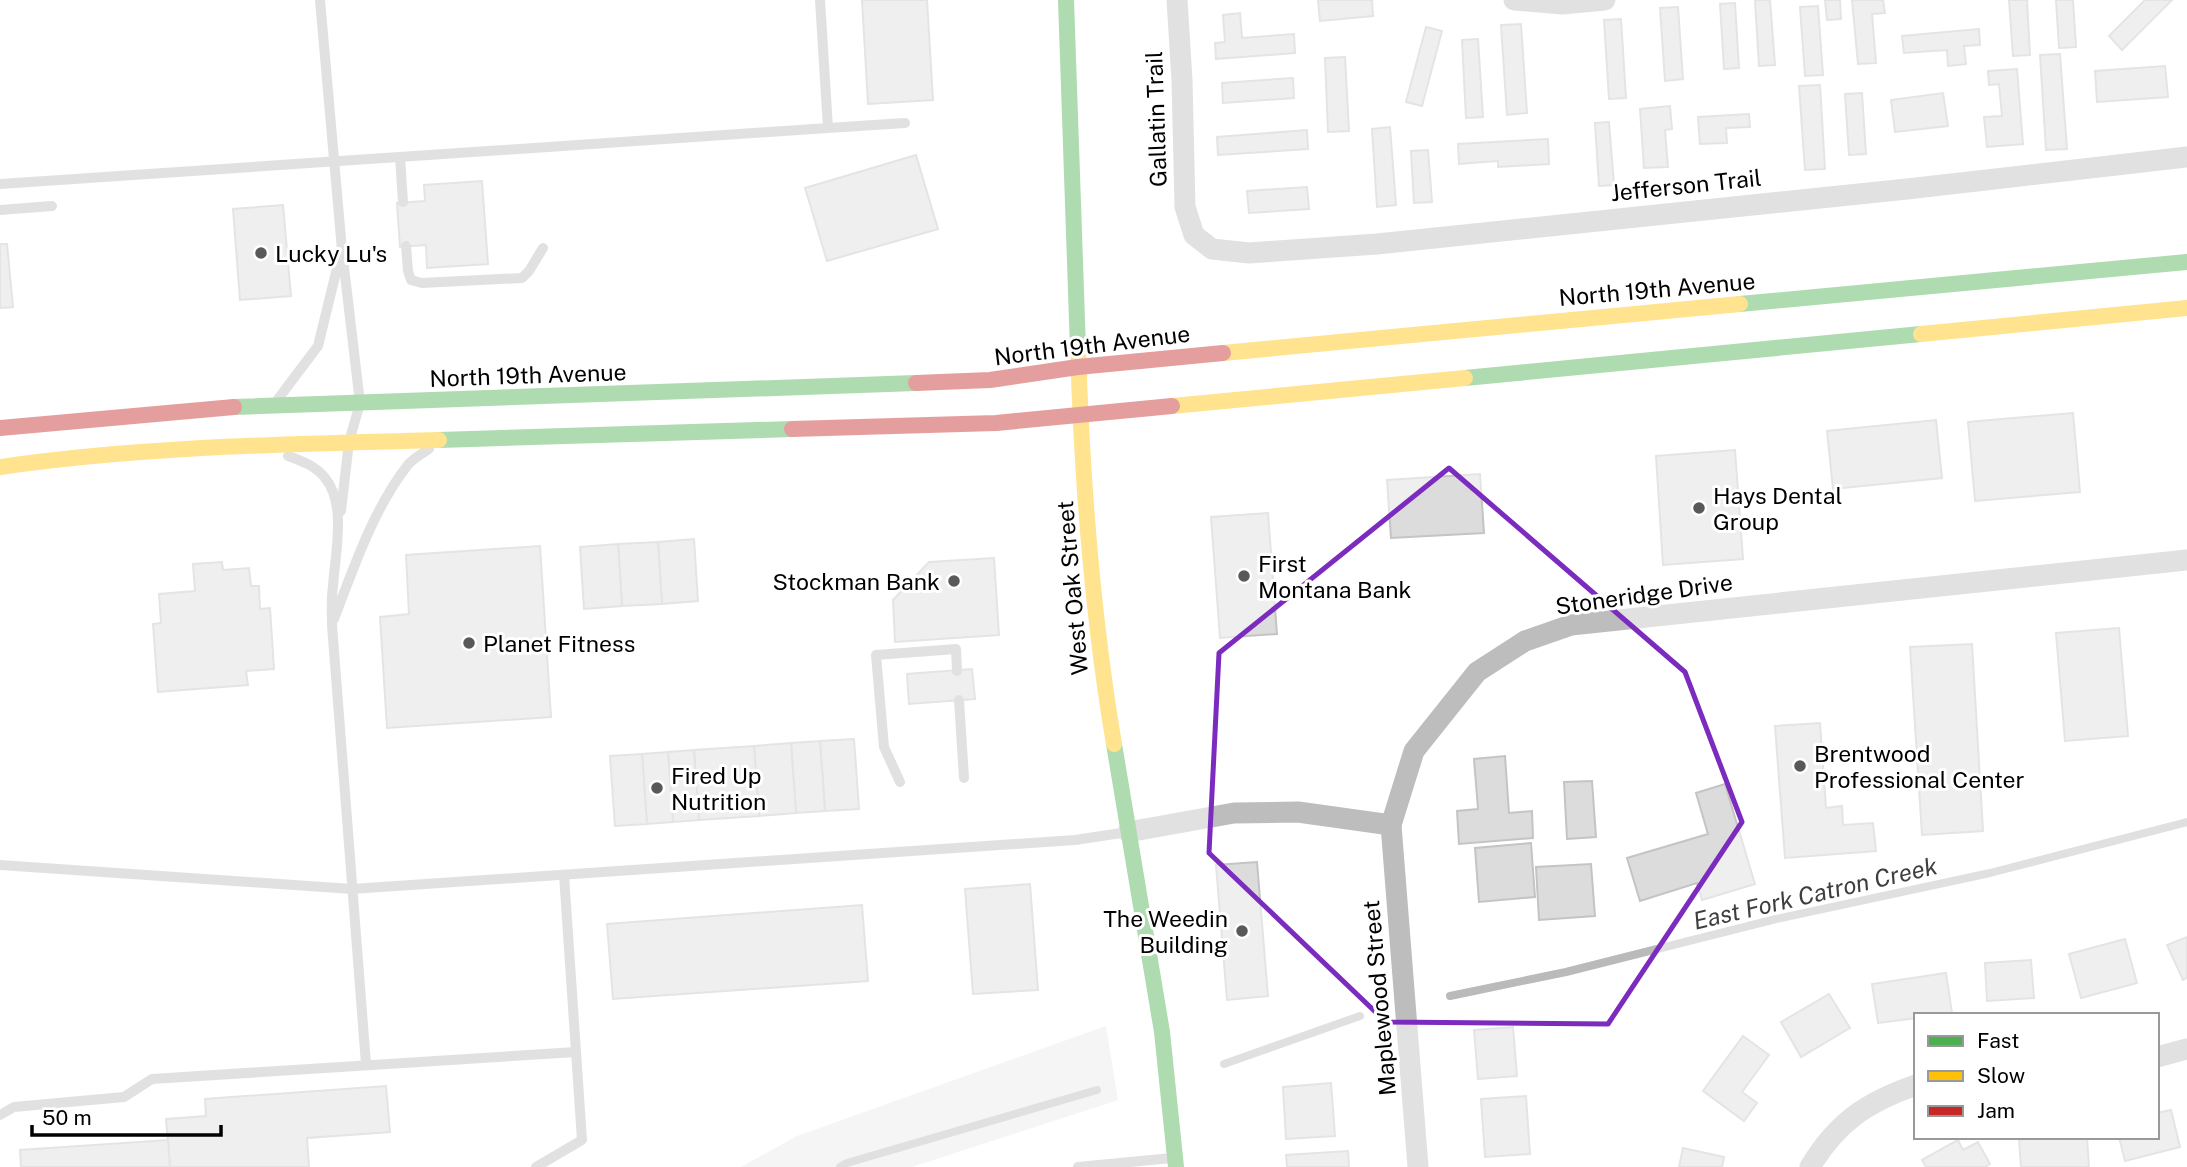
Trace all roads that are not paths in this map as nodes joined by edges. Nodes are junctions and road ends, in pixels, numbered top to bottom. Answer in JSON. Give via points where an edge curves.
{"nodes":[{"id":1,"x":320,"y":0,"type":"edge"},
{"id":2,"x":820,"y":0,"type":"edge"},
{"id":3,"x":1066,"y":0,"type":"edge"},
{"id":4,"x":1177,"y":0,"type":"edge"},
{"id":5,"x":1514,"y":0,"type":"edge"},
{"id":6,"x":1605,"y":0,"type":"edge"},
{"id":7,"x":905,"y":123,"type":"dead end"},
{"id":8,"x":828,"y":128,"type":"junction"},
{"id":9,"x":400,"y":157,"type":"junction"},
{"id":10,"x":2187,"y":158,"type":"edge"},
{"id":11,"x":334,"y":161,"type":"junction"},
{"id":12,"x":0,"y":184,"type":"edge"},
{"id":13,"x":403,"y":202,"type":"dead end"},
{"id":14,"x":52,"y":206,"type":"dead end"},
{"id":15,"x":0,"y":210,"type":"edge"},
{"id":16,"x":1194,"y":235,"type":"joint"},
{"id":17,"x":406,"y":246,"type":"dead end"},
{"id":18,"x":543,"y":248,"type":"dead end"},
{"id":19,"x":342,"y":250,"type":"junction"},
{"id":20,"x":2187,"y":262,"type":"edge"},
{"id":21,"x":2187,"y":308,"type":"edge"},
{"id":22,"x":1078,"y":367,"type":"junction"},
{"id":23,"x":360,"y":403,"type":"junction"},
{"id":24,"x":274,"y":405,"type":"junction"},
{"id":25,"x":1080,"y":415,"type":"junction"},
{"id":26,"x":0,"y":428,"type":"edge"},
{"id":27,"x":440,"y":440,"type":"junction"},
{"id":28,"x":349,"y":442,"type":"junction"},
{"id":29,"x":260,"y":445,"type":"junction"},
{"id":30,"x":0,"y":467,"type":"edge"},
{"id":31,"x":339,"y":529,"type":"junction"},
{"id":32,"x":2187,"y":560,"type":"edge"},
{"id":33,"x":332,"y":625,"type":"junction"},
{"id":34,"x":957,"y":670,"type":"dead end"},
{"id":35,"x":959,"y":700,"type":"dead end"},
{"id":36,"x":964,"y":778,"type":"dead end"},
{"id":37,"x":900,"y":782,"type":"dead end"},
{"id":38,"x":1391,"y":825,"type":"junction"},
{"id":39,"x":1128,"y":832,"type":"junction"},
{"id":40,"x":0,"y":865,"type":"edge"},
{"id":41,"x":564,"y":875,"type":"junction"},
{"id":42,"x":352,"y":889,"type":"junction"},
{"id":43,"x":2187,"y":1049,"type":"edge"},
{"id":44,"x":576,"y":1052,"type":"junction"},
{"id":45,"x":2159,"y":1056,"type":"edge"},
{"id":46,"x":366,"y":1064,"type":"junction"},
{"id":47,"x":1914,"y":1086,"type":"edge"},
{"id":48,"x":0,"y":1115,"type":"edge"},
{"id":49,"x":1176,"y":1162,"type":"edge"},
{"id":50,"x":537,"y":1167,"type":"edge"},
{"id":51,"x":1078,"y":1167,"type":"edge"},
{"id":52,"x":1419,"y":1167,"type":"edge"},
{"id":53,"x":1810,"y":1167,"type":"edge"}],
"edges":[{"from":1,"to":11,"type":"lane"},
{"from":2,"to":8,"type":"lane"},
{"from":3,"to":22,"type":"main road","name":"West Oak Street"},
{"from":4,"to":16,"type":"street","name":"Gallatin Trail","via":[[1185,207]]},
{"from":5,"to":6,"type":"street","via":[[1562,4]]},
{"from":7,"to":8,"type":"lane"},
{"from":8,"to":9,"type":"lane"},
{"from":9,"to":11,"type":"lane"},
{"from":9,"to":13,"type":"lane"},
{"from":10,"to":16,"type":"street","name":"Jefferson Trail","via":[[1377,244],[1249,253],[1212,249]]},
{"from":11,"to":12,"type":"lane"},
{"from":11,"to":19,"type":"lane"},
{"from":14,"to":15,"type":"lane"},
{"from":17,"to":18,"type":"lane","via":[[411,280],[422,283],[522,278]]},
{"from":19,"to":23,"type":"lane"},
{"from":19,"to":24,"type":"lane","via":[[318,346]]},
{"from":20,"to":22,"type":"main road","name":"North 19th Avenue"},
{"from":21,"to":25,"type":"main road"},
{"from":22,"to":23,"type":"main road","name":"North 19th Avenue","via":[[989,380]]},
{"from":22,"to":25,"type":"main road","name":"West Oak Street"},
{"from":23,"to":24,"type":"main road","name":"North 19th Avenue"},
{"from":23,"to":28,"type":"lane"},
{"from":24,"to":26,"type":"main road","name":"North 19th Avenue"},
{"from":25,"to":27,"type":"main road","via":[[996,423]]},
{"from":25,"to":39,"type":"main road","name":"West Oak Street","via":[[1099,656]]},
{"from":27,"to":28,"type":"main road"},
{"from":27,"to":33,"type":"lane","via":[[408,464],[381,508]]},
{"from":28,"to":29,"type":"main road"},
{"from":28,"to":31,"type":"lane"},
{"from":29,"to":30,"type":"main road"},
{"from":29,"to":31,"type":"lane","via":[[306,462],[327,479],[335,497]]},
{"from":31,"to":33,"type":"lane"},
{"from":32,"to":38,"type":"street","name":"Stoneridge Drive","via":[[1585,624],[1552,632],[1525,641],[1477,672],[1414,751]]},
{"from":33,"to":42,"type":"lane"},
{"from":34,"to":37,"type":"lane","via":[[956,649],[876,655],[884,747]]},
{"from":35,"to":36,"type":"lane"},
{"from":38,"to":39,"type":"street","via":[[1298,812],[1234,813]]},
{"from":38,"to":52,"type":"street","name":"Maplewood Street"},
{"from":39,"to":41,"type":"lane","via":[[1075,840]]},
{"from":39,"to":49,"type":"main road","name":"West Oak Street","via":[[1162,1032]]},
{"from":40,"to":42,"type":"lane"},
{"from":41,"to":42,"type":"lane"},
{"from":41,"to":44,"type":"lane"},
{"from":42,"to":46,"type":"lane"},
{"from":43,"to":45,"type":"street"},
{"from":44,"to":46,"type":"lane"},
{"from":44,"to":50,"type":"lane","via":[[582,1140]]},
{"from":46,"to":48,"type":"lane","via":[[152,1079],[124,1097],[14,1107]]},
{"from":47,"to":53,"type":"street","via":[[1889,1094],[1838,1128]]},
{"from":49,"to":51,"type":"lane"}]}
